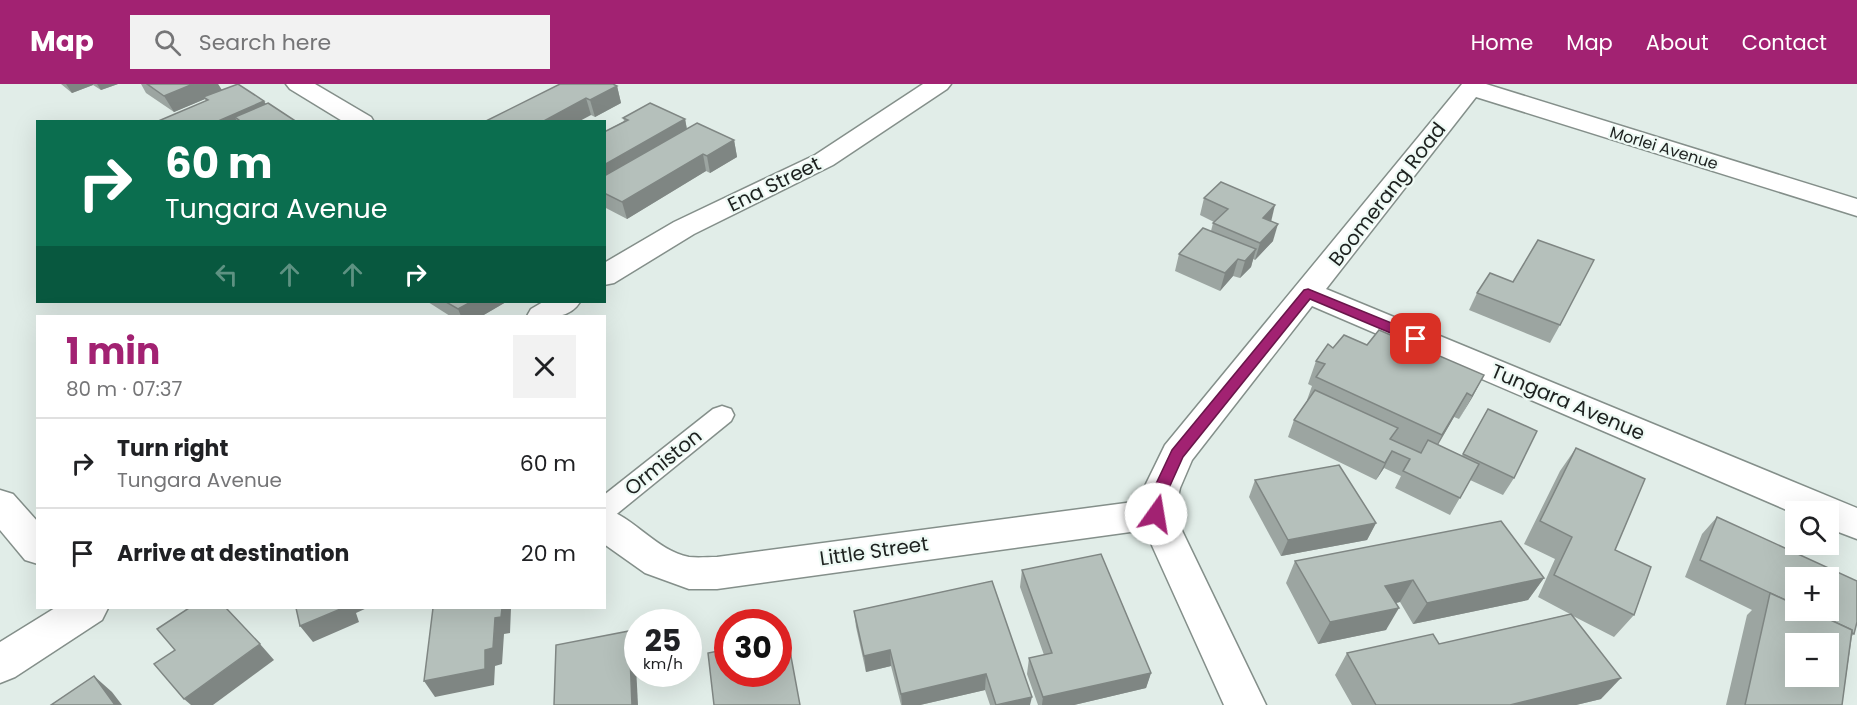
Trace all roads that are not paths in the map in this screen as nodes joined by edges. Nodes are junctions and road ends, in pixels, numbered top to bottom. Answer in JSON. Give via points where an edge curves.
{"nodes":[{"id":1,"x":298,"y":84,"type":"edge"},
{"id":2,"x":939,"y":84,"type":"edge"},
{"id":3,"x":1473,"y":86,"type":"edge"},
{"id":4,"x":359,"y":120,"type":"edge"},
{"id":5,"x":1857,"y":208,"type":"edge"},
{"id":6,"x":608,"y":270,"type":"edge"},
{"id":7,"x":1308,"y":293,"type":"junction"},
{"id":8,"x":563,"y":303,"type":"edge"},
{"id":9,"x":544,"y":315,"type":"edge"},
{"id":10,"x":723,"y":415,"type":"dead end"},
{"id":11,"x":1802,"y":501,"type":"edge"},
{"id":12,"x":0,"y":504,"type":"edge"},
{"id":13,"x":606,"y":508,"type":"edge"},
{"id":14,"x":1156,"y":514,"type":"junction"},
{"id":15,"x":1839,"y":517,"type":"edge"},
{"id":16,"x":606,"y":524,"type":"edge"},
{"id":17,"x":1857,"y":524,"type":"edge"},
{"id":18,"x":36,"y":547,"type":"edge"},
{"id":19,"x":85,"y":609,"type":"edge"},
{"id":20,"x":0,"y":664,"type":"edge"},
{"id":21,"x":1245,"y":705,"type":"edge"}],
"edges":[{"from":1,"to":4,"type":"street"},
{"from":2,"to":6,"type":"street","name":"Ena Street","via":[[824,160]]},
{"from":3,"to":5,"type":"street","name":"Morlei Avenue"},
{"from":3,"to":7,"type":"street","name":"Boomerang Road"},
{"from":7,"to":11,"type":"street","name":"Tungara Avenue"},
{"from":7,"to":14,"type":"street","name":"Boomerang Road","via":[[1177,454]]},
{"from":8,"to":9,"type":"street"},
{"from":10,"to":13,"type":"lane","name":"Ormiston"},
{"from":12,"to":18,"type":"street"},
{"from":14,"to":16,"type":"street","name":"Little Street","via":[[717,573],[688,573],[658,562]]},
{"from":14,"to":21,"type":"street"},
{"from":15,"to":17,"type":"street","name":"Tungara Avenue"},
{"from":19,"to":20,"type":"street"}]}
